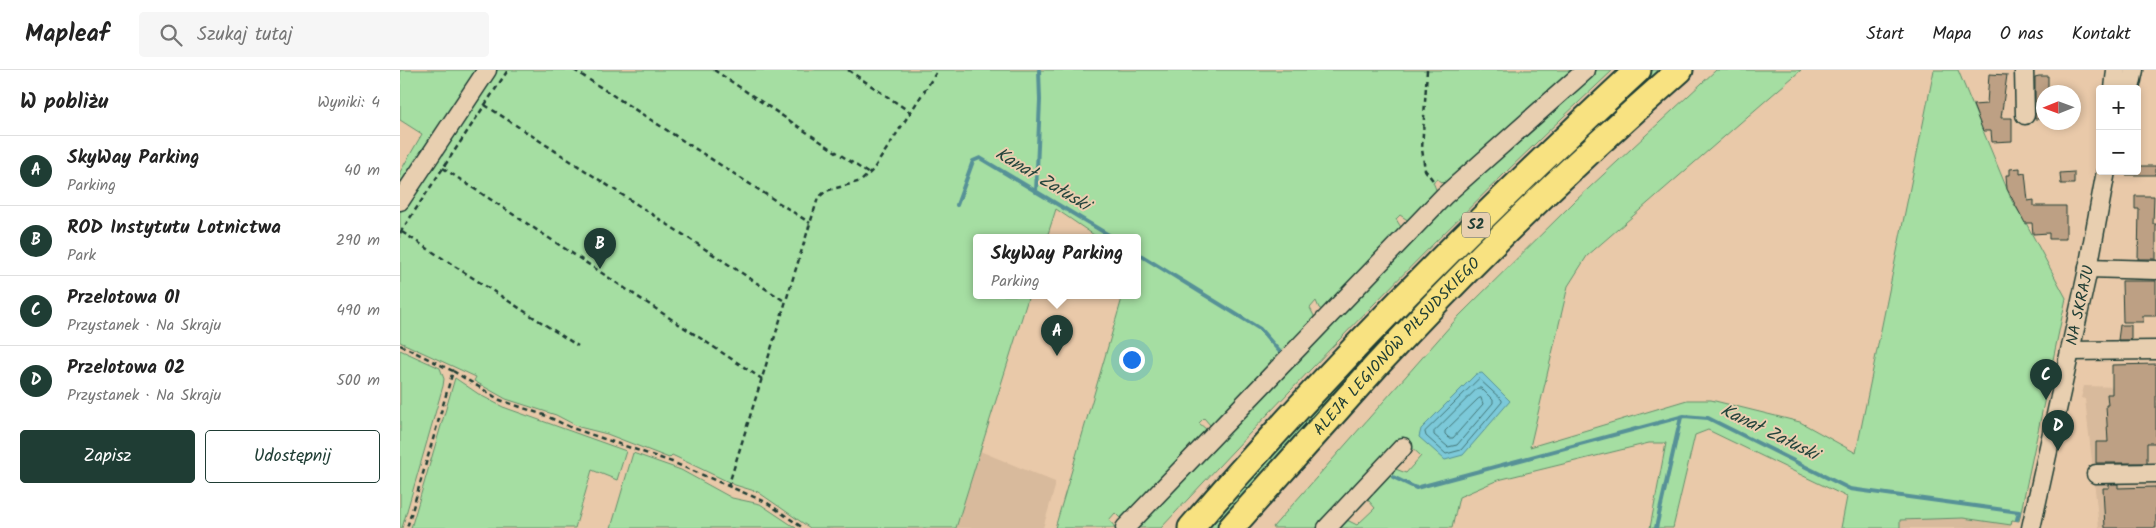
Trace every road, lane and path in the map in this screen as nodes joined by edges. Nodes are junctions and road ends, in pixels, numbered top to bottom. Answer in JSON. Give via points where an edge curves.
{"nodes":[{"id":1,"x":487,"y":70,"type":"edge"},
{"id":2,"x":508,"y":70,"type":"edge"},
{"id":3,"x":574,"y":70,"type":"edge"},
{"id":4,"x":714,"y":70,"type":"edge"},
{"id":5,"x":848,"y":70,"type":"edge"},
{"id":6,"x":938,"y":70,"type":"edge"},
{"id":7,"x":1427,"y":70,"type":"edge"},
{"id":8,"x":1586,"y":70,"type":"edge"},
{"id":9,"x":1638,"y":70,"type":"edge"},
{"id":10,"x":1680,"y":70,"type":"edge"},
{"id":11,"x":2024,"y":70,"type":"edge"},
{"id":12,"x":2104,"y":70,"type":"edge"},
{"id":13,"x":2116,"y":70,"type":"edge"},
{"id":14,"x":2134,"y":70,"type":"edge"},
{"id":15,"x":2104,"y":85,"type":"edge"},
{"id":16,"x":2114,"y":85,"type":"edge"},
{"id":17,"x":2131,"y":85,"type":"edge"},
{"id":18,"x":485,"y":105,"type":"junction"},
{"id":19,"x":910,"y":112,"type":"junction"},
{"id":20,"x":2025,"y":115,"type":"dead end"},
{"id":21,"x":443,"y":168,"type":"junction"},
{"id":22,"x":869,"y":174,"type":"junction"},
{"id":23,"x":2105,"y":175,"type":"edge"},
{"id":24,"x":1435,"y":183,"type":"dead end"},
{"id":25,"x":400,"y":201,"type":"edge"},
{"id":26,"x":810,"y":223,"type":"junction"},
{"id":27,"x":401,"y":233,"type":"edge"},
{"id":28,"x":2088,"y":268,"type":"junction"},
{"id":29,"x":2156,"y":270,"type":"edge"},
{"id":30,"x":786,"y":302,"type":"junction"},
{"id":31,"x":400,"y":345,"type":"edge"},
{"id":32,"x":578,"y":346,"type":"dead end"},
{"id":33,"x":2156,"y":350,"type":"edge"},
{"id":34,"x":2070,"y":351,"type":"junction"},
{"id":35,"x":453,"y":371,"type":"junction"},
{"id":36,"x":762,"y":380,"type":"junction"},
{"id":37,"x":1403,"y":447,"type":"dead end"},
{"id":38,"x":2156,"y":473,"type":"edge"},
{"id":39,"x":2096,"y":474,"type":"dead end"},
{"id":40,"x":728,"y":487,"type":"junction"},
{"id":41,"x":407,"y":528,"type":"edge"},
{"id":42,"x":803,"y":528,"type":"edge"},
{"id":43,"x":1125,"y":528,"type":"edge"},
{"id":44,"x":1190,"y":528,"type":"edge"},
{"id":45,"x":1231,"y":528,"type":"edge"},
{"id":46,"x":1327,"y":528,"type":"edge"},
{"id":47,"x":2031,"y":528,"type":"edge"}],
"edges":[{"from":1,"to":25,"type":"street"},
{"from":2,"to":18,"type":"path"},
{"from":3,"to":26,"type":"path"},
{"from":4,"to":22,"type":"path"},
{"from":5,"to":19,"type":"path"},
{"from":6,"to":19,"type":"path"},
{"from":7,"to":24,"type":"path","via":[[1422,149],[1425,170]]},
{"from":8,"to":43,"type":"street","via":[[1444,196]]},
{"from":9,"to":44,"type":"highway","name":"ALEJA LEGIONÓW PIŁSUDSKIEGO","number":"S2","via":[[1533,167],[1326,377]]},
{"from":10,"to":45,"type":"highway","name":"ALEJA LEGIONÓW PIŁSUDSKIEGO","number":"S2","via":[[1563,177],[1468,271],[1378,364]]},
{"from":11,"to":20,"type":"street"},
{"from":12,"to":15,"type":"street"},
{"from":13,"to":16,"type":"street"},
{"from":14,"to":17,"type":"street"},
{"from":18,"to":21,"type":"path"},
{"from":18,"to":30,"type":"path"},
{"from":19,"to":22,"type":"path"},
{"from":21,"to":27,"type":"path"},
{"from":21,"to":36,"type":"path"},
{"from":22,"to":26,"type":"path","via":[[861,181],[822,193]]},
{"from":23,"to":28,"type":"street","name":"NA SKRAJU"},
{"from":26,"to":30,"type":"path"},
{"from":27,"to":32,"type":"path"},
{"from":28,"to":29,"type":"street"},
{"from":28,"to":34,"type":"street","name":"NA SKRAJU"},
{"from":30,"to":36,"type":"path"},
{"from":31,"to":35,"type":"path"},
{"from":33,"to":34,"type":"street"},
{"from":34,"to":47,"type":"street","name":"NA SKRAJU"},
{"from":35,"to":40,"type":"path","via":[[500,400],[672,462]]},
{"from":35,"to":41,"type":"path"},
{"from":36,"to":40,"type":"path"},
{"from":37,"to":46,"type":"street"},
{"from":38,"to":39,"type":"street"},
{"from":40,"to":42,"type":"path","via":[[766,502]]}]}
